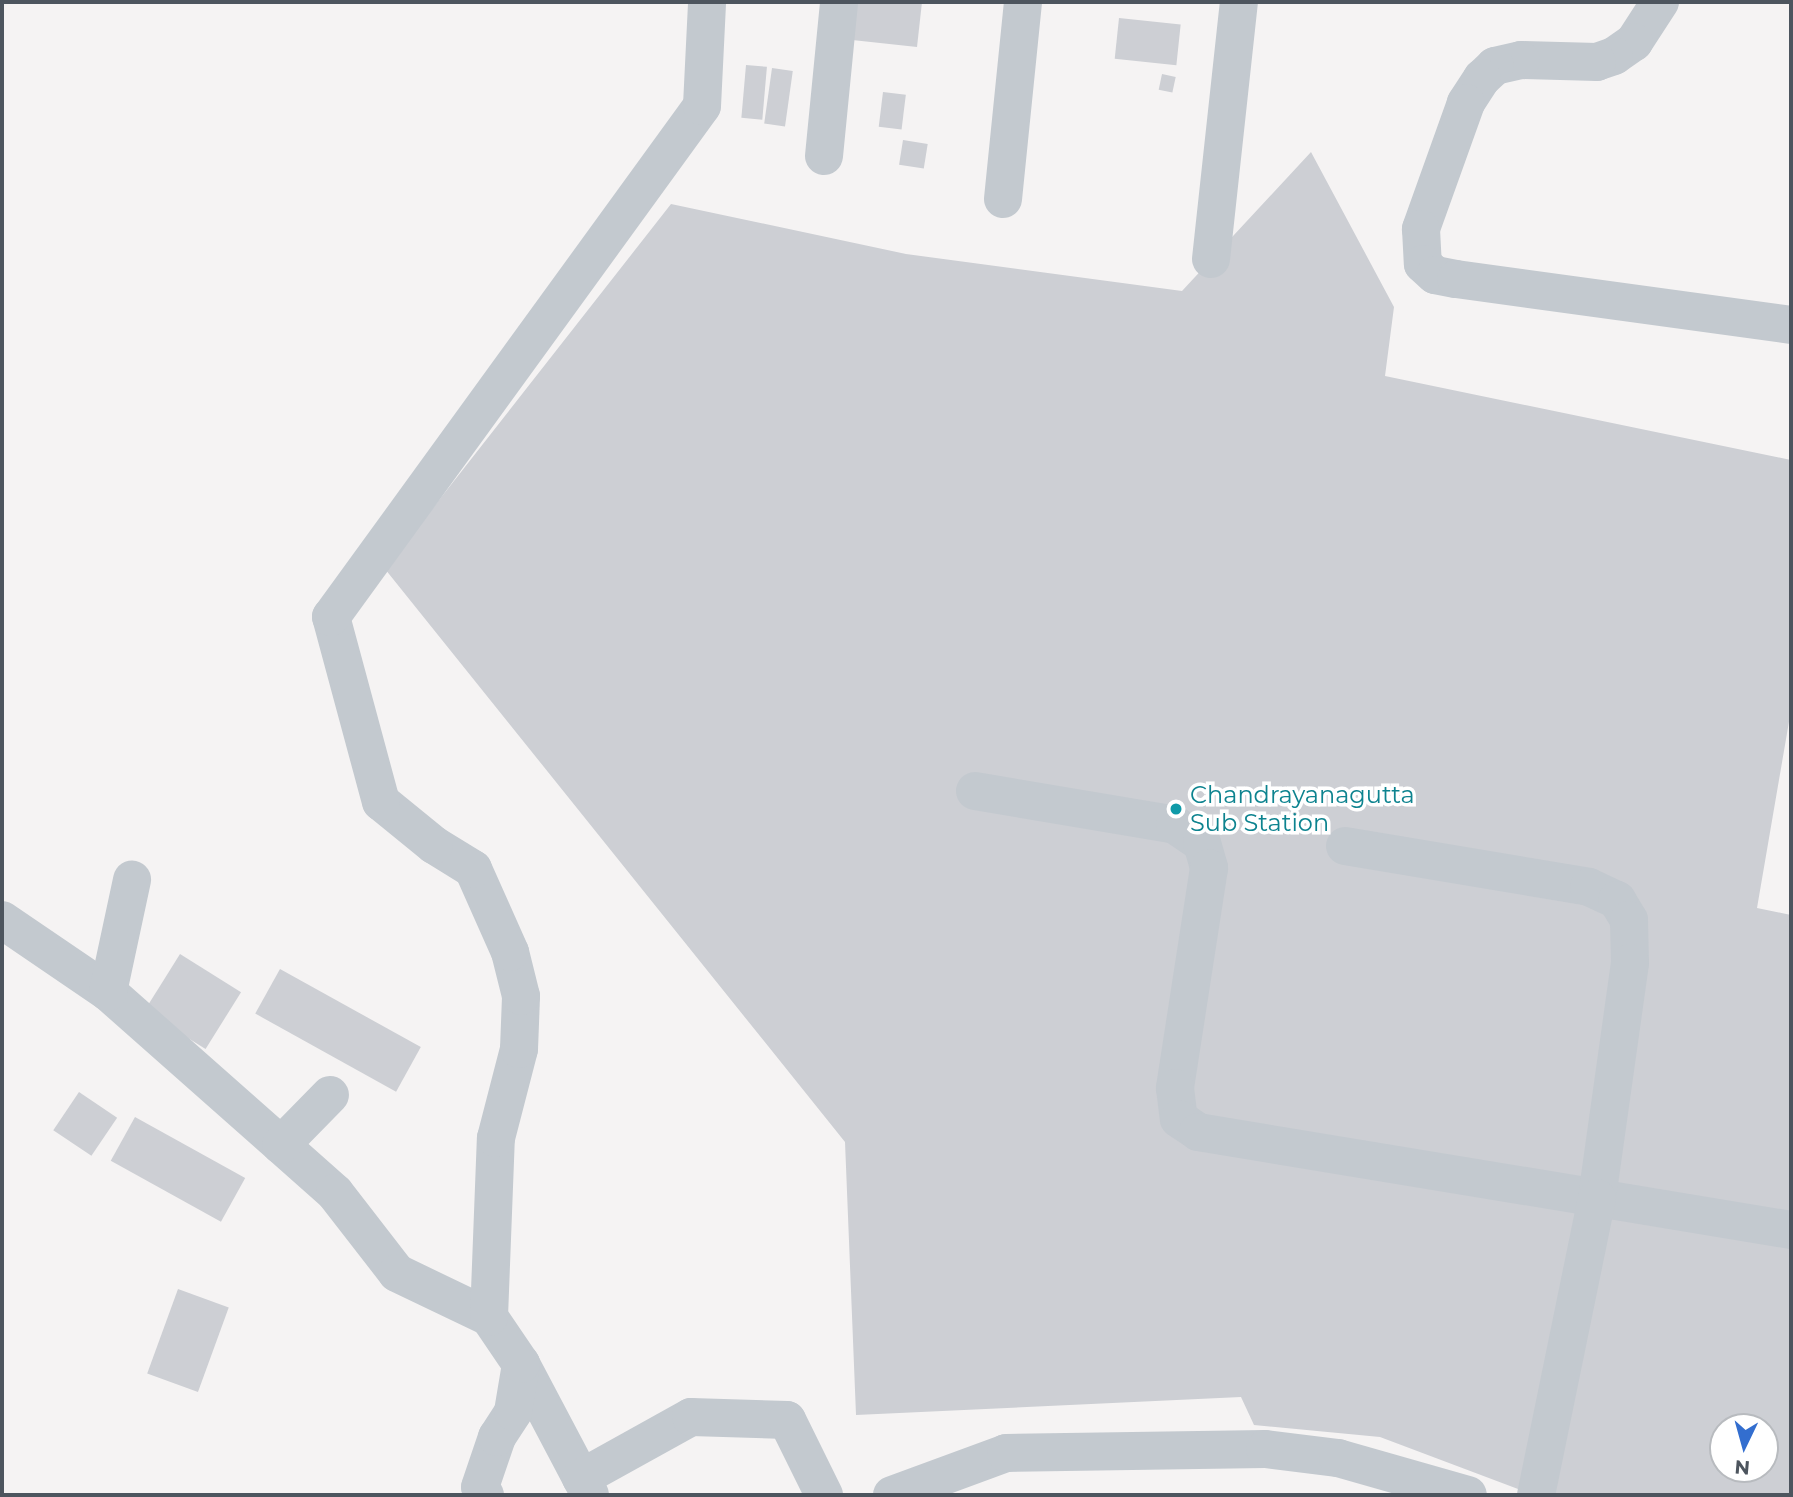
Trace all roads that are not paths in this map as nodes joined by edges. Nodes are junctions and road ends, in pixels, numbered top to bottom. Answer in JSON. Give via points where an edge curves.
{"nodes":[{"id":1,"x":707,"y":2,"type":"edge"},
{"id":2,"x":839,"y":2,"type":"edge"},
{"id":3,"x":1023,"y":2,"type":"edge"},
{"id":4,"x":1239,"y":2,"type":"edge"},
{"id":5,"x":1660,"y":2,"type":"edge"},
{"id":6,"x":824,"y":156,"type":"dead end"},
{"id":7,"x":1003,"y":199,"type":"dead end"},
{"id":8,"x":1211,"y":259,"type":"dead end"},
{"id":9,"x":1791,"y":325,"type":"edge"},
{"id":10,"x":975,"y":790,"type":"dead end"},
{"id":11,"x":1345,"y":846,"type":"dead end"},
{"id":12,"x":132,"y":880,"type":"dead end"},
{"id":13,"x":2,"y":920,"type":"edge"},
{"id":14,"x":108,"y":992,"type":"junction"},
{"id":15,"x":330,"y":1095,"type":"dead end"},
{"id":16,"x":281,"y":1145,"type":"junction"},
{"id":17,"x":1597,"y":1198,"type":"junction"},
{"id":18,"x":1791,"y":1230,"type":"edge"},
{"id":19,"x":489,"y":1317,"type":"junction"},
{"id":20,"x":521,"y":1364,"type":"junction"},
{"id":21,"x":586,"y":1486,"type":"edge"},
{"id":22,"x":485,"y":1495,"type":"edge"},
{"id":23,"x":824,"y":1495,"type":"edge"},
{"id":24,"x":892,"y":1495,"type":"edge"},
{"id":25,"x":1468,"y":1495,"type":"edge"},
{"id":26,"x":1536,"y":1495,"type":"edge"}],
"edges":[{"from":1,"to":19,"type":"street","via":[[702,106],[331,617],[381,802],[434,845],[473,869],[510,953],[521,996],[519,1049],[496,1138]]},
{"from":2,"to":6,"type":"street"},
{"from":3,"to":7,"type":"street"},
{"from":4,"to":8,"type":"street"},
{"from":5,"to":9,"type":"street","via":[[1634,42],[1614,56],[1597,62],[1521,60],[1495,65],[1482,78],[1466,103],[1421,229],[1423,264],[1435,275],[1456,279]]},
{"from":10,"to":17,"type":"street","via":[[1175,825],[1202,843],[1209,868],[1175,1088],[1179,1119],[1198,1132]]},
{"from":11,"to":17,"type":"street","via":[[1589,887],[1617,900],[1629,920],[1630,963]]},
{"from":12,"to":14,"type":"street"},
{"from":13,"to":14,"type":"street"},
{"from":14,"to":16,"type":"street"},
{"from":15,"to":16,"type":"street"},
{"from":16,"to":19,"type":"street","via":[[335,1193],[397,1273]]},
{"from":17,"to":18,"type":"street"},
{"from":17,"to":26,"type":"street"},
{"from":19,"to":20,"type":"street"},
{"from":20,"to":21,"type":"street"},
{"from":20,"to":22,"type":"street","via":[[513,1412],[497,1437],[480,1488]]},
{"from":21,"to":23,"type":"street","via":[[691,1417],[787,1420]]},
{"from":24,"to":25,"type":"street","via":[[1006,1453],[1204,1449],[1265,1449],[1338,1458]]}]}
